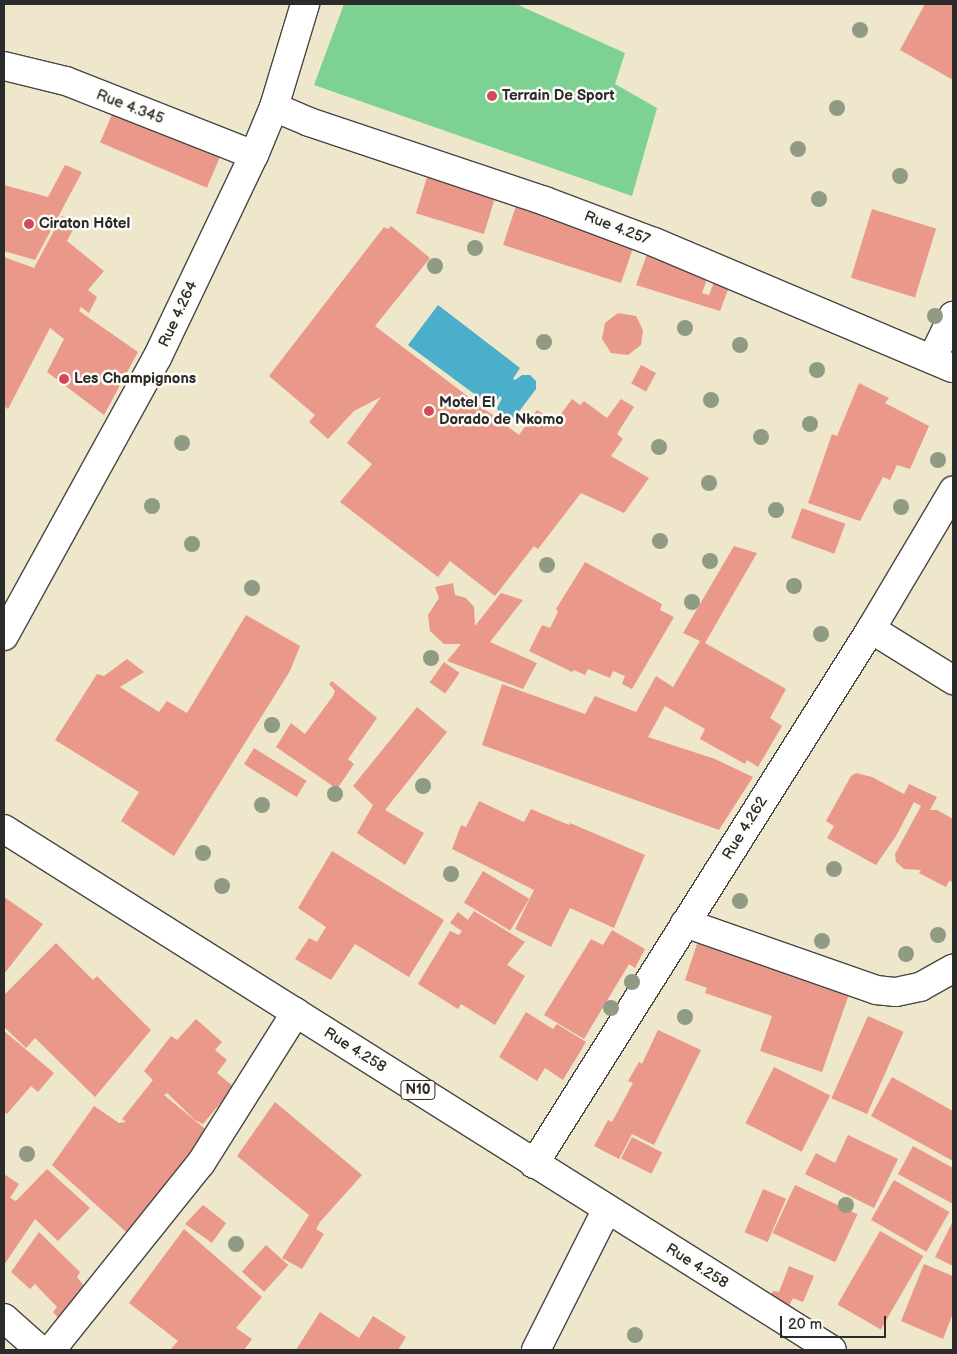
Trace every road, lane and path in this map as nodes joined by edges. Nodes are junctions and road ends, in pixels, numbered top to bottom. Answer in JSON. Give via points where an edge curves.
{"nodes":[{"id":1,"x":305,"y":4,"type":"edge"},
{"id":2,"x":4,"y":66,"type":"edge"},
{"id":3,"x":274,"y":107,"type":"junction"},
{"id":4,"x":254,"y":155,"type":"junction"},
{"id":5,"x":953,"y":316,"type":"edge"},
{"id":6,"x":943,"y":364,"type":"edge"},
{"id":7,"x":953,"y":491,"type":"edge"},
{"id":8,"x":871,"y":629,"type":"junction"},
{"id":9,"x":4,"y":636,"type":"edge"},
{"id":10,"x":953,"y":680,"type":"edge"},
{"id":11,"x":4,"y":829,"type":"edge"},
{"id":12,"x":685,"y":923,"type":"junction"},
{"id":13,"x":953,"y":969,"type":"edge"},
{"id":14,"x":296,"y":1012,"type":"junction"},
{"id":15,"x":534,"y":1164,"type":"junction"},
{"id":16,"x":607,"y":1209,"type":"junction"},
{"id":17,"x":4,"y":1318,"type":"edge"},
{"id":18,"x":40,"y":1350,"type":"edge"},
{"id":19,"x":50,"y":1350,"type":"edge"},
{"id":20,"x":536,"y":1350,"type":"edge"},
{"id":21,"x":832,"y":1350,"type":"edge"}],
"edges":[{"from":1,"to":3,"type":"main road","name":"Rue 4.264"},
{"from":2,"to":4,"type":"main road","name":"Rue 4.345","via":[[66,81]]},
{"from":3,"to":4,"type":"main road","name":"Rue 4.264"},
{"from":3,"to":6,"type":"main road","name":"Rue 4.257","via":[[645,239]]},
{"from":4,"to":9,"type":"main road","name":"Rue 4.264","via":[[158,358]]},
{"from":5,"to":6,"type":"main road"},
{"from":7,"to":8,"type":"main road","name":"Rue 4.262"},
{"from":8,"to":10,"type":"main road"},
{"from":8,"to":12,"type":"main road","name":"Rue 4.262"},
{"from":11,"to":14,"type":"main road","name":"Rue 4.258","number":"N10"},
{"from":12,"to":13,"type":"main road","via":[[876,990],[896,992],[920,987]]},
{"from":12,"to":15,"type":"main road","name":"Rue 4.262"},
{"from":14,"to":15,"type":"main road","name":"Rue 4.258","number":"N10"},
{"from":14,"to":19,"type":"main road","via":[[202,1163]]},
{"from":15,"to":16,"type":"main road","name":"Rue 4.258","number":"N10"},
{"from":16,"to":20,"type":"main road"},
{"from":16,"to":21,"type":"main road","name":"Rue 4.258","number":"N10"},
{"from":17,"to":18,"type":"main road"}]}
